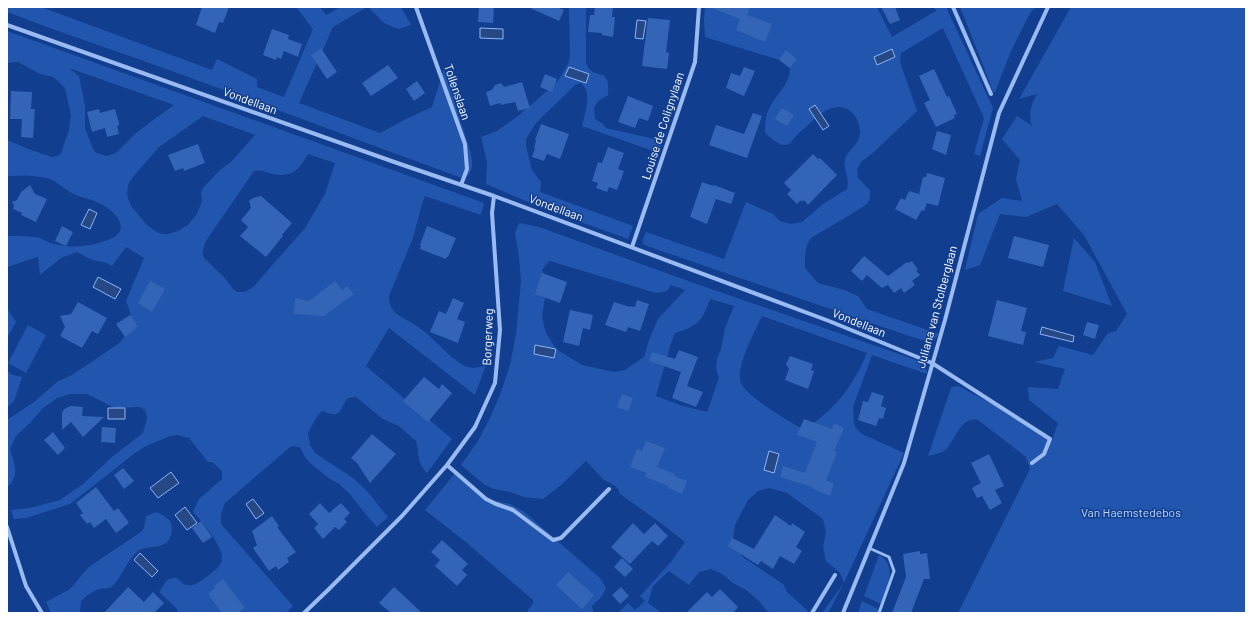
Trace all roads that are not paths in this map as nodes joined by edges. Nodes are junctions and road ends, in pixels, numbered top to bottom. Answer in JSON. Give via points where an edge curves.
{"nodes":[{"id":1,"x":416,"y":7,"type":"edge"},
{"id":2,"x":699,"y":7,"type":"edge"},
{"id":3,"x":953,"y":7,"type":"edge"},
{"id":4,"x":1048,"y":7,"type":"edge"},
{"id":5,"x":7,"y":25,"type":"edge"},
{"id":6,"x":991,"y":94,"type":"dead end"},
{"id":7,"x":461,"y":185,"type":"junction"},
{"id":8,"x":494,"y":196,"type":"junction"},
{"id":9,"x":632,"y":248,"type":"junction"},
{"id":10,"x":932,"y":364,"type":"junction"},
{"id":11,"x":1032,"y":463,"type":"dead end"},
{"id":12,"x":447,"y":466,"type":"junction"},
{"id":13,"x":609,"y":489,"type":"dead end"},
{"id":14,"x":7,"y":527,"type":"edge"},
{"id":15,"x":869,"y":548,"type":"junction"},
{"id":16,"x":835,"y":575,"type":"dead end"},
{"id":17,"x":42,"y":613,"type":"edge"},
{"id":18,"x":304,"y":613,"type":"edge"},
{"id":19,"x":812,"y":613,"type":"edge"},
{"id":20,"x":843,"y":613,"type":"edge"},
{"id":21,"x":879,"y":613,"type":"edge"}],
"edges":[{"from":1,"to":7,"type":"street","name":"Tollenslaan","via":[[465,144],[467,170]]},
{"from":2,"to":9,"type":"street","name":"Louise de Colignylaan","via":[[695,62]]},
{"from":3,"to":6,"type":"street"},
{"from":4,"to":10,"type":"street","name":"Juliana van Stolberglaan","via":[[999,113]]},
{"from":5,"to":7,"type":"street","name":"Vondellaan"},
{"from":7,"to":8,"type":"street","name":"Vondellaan"},
{"from":8,"to":9,"type":"street","name":"Vondellaan"},
{"from":8,"to":12,"type":"street","name":"Borgerweg","via":[[492,213],[500,330],[495,384],[475,427]]},
{"from":9,"to":10,"type":"street","name":"Vondellaan","via":[[829,321]]},
{"from":10,"to":11,"type":"street","name":"Vondellaan","via":[[1050,439],[1044,454]]},
{"from":10,"to":15,"type":"street","name":"Juliana van Stolberglaan","via":[[904,463]]},
{"from":12,"to":13,"type":"street","via":[[486,499],[513,510],[552,540],[561,538]]},
{"from":12,"to":18,"type":"street","name":"Borgerweg","via":[[402,516]]},
{"from":14,"to":17,"type":"street","via":[[26,586]]},
{"from":15,"to":20,"type":"street","name":"Juliana van Stolberglaan"},
{"from":15,"to":21,"type":"lane","via":[[889,557],[894,571]]},
{"from":16,"to":19,"type":"street"}]}
